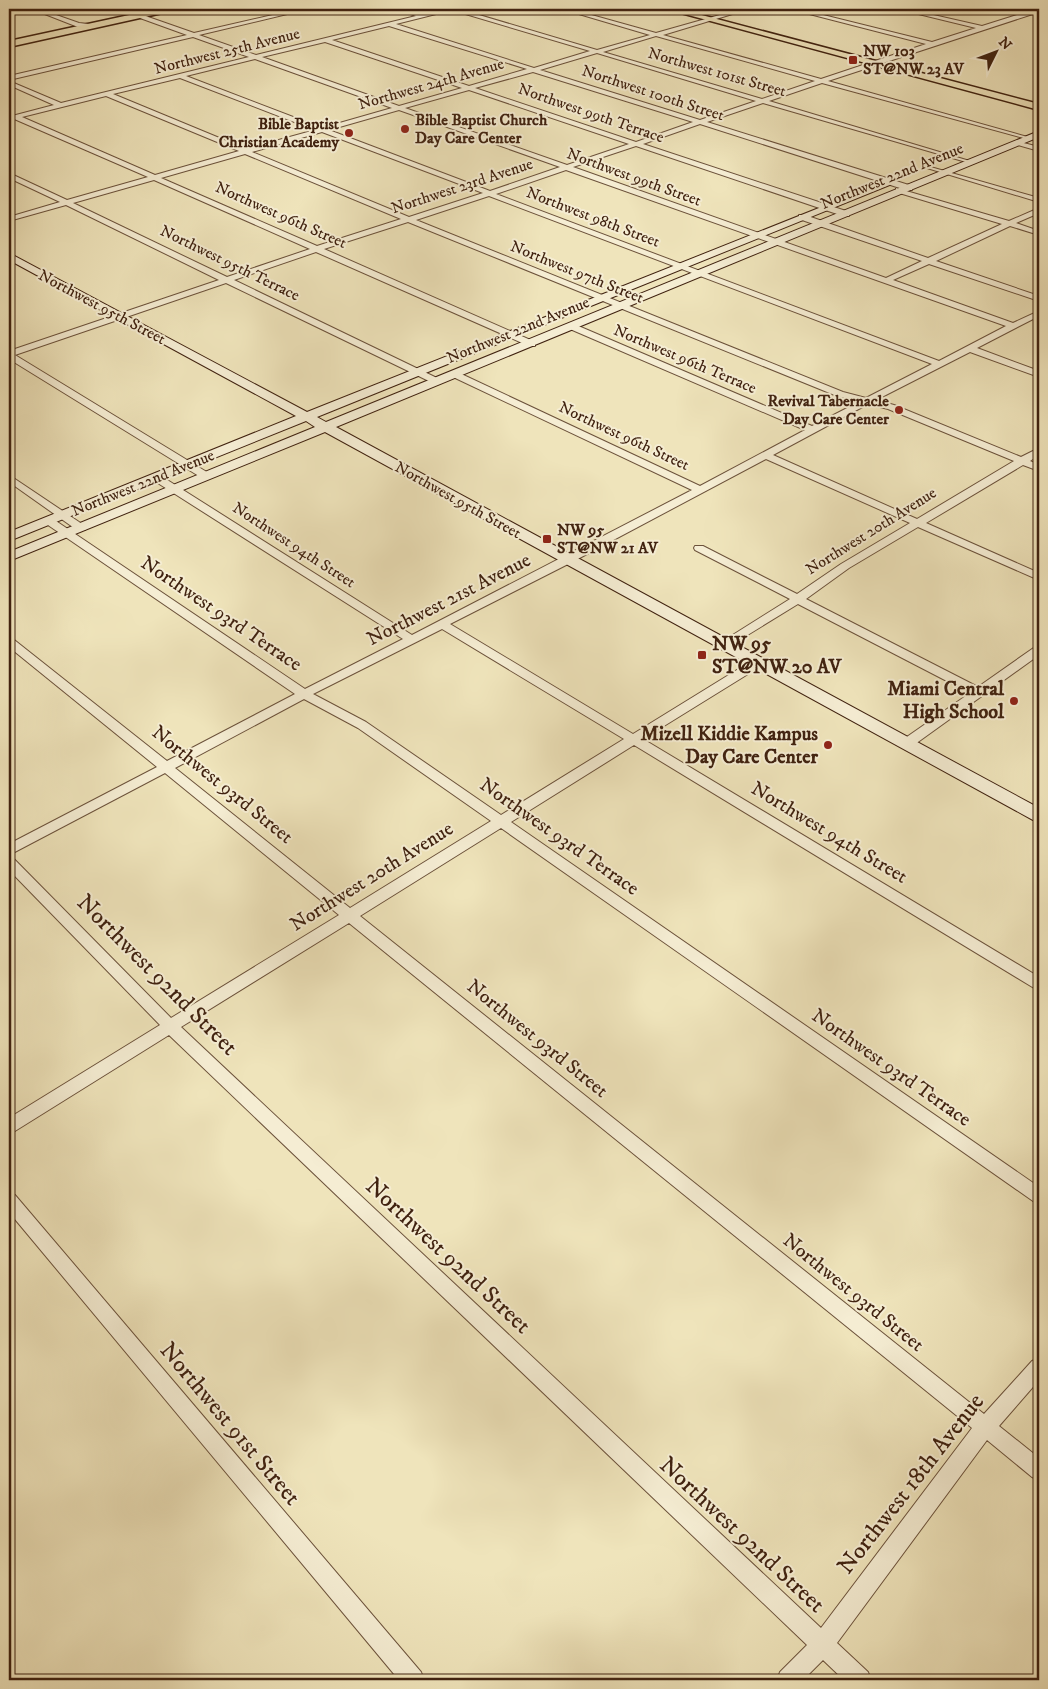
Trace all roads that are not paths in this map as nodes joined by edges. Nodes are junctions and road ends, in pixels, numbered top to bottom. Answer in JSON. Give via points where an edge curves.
{"nodes":[{"id":1,"x":35,"y":9,"type":"edge"},
{"id":2,"x":150,"y":9,"type":"edge"},
{"id":3,"x":167,"y":9,"type":"edge"},
{"id":4,"x":305,"y":9,"type":"edge"},
{"id":5,"x":400,"y":9,"type":"edge"},
{"id":6,"x":453,"y":9,"type":"edge"},
{"id":7,"x":565,"y":9,"type":"edge"},
{"id":8,"x":670,"y":9,"type":"edge"},
{"id":9,"x":691,"y":9,"type":"edge"},
{"id":10,"x":746,"y":9,"type":"edge"},
{"id":11,"x":793,"y":9,"type":"edge"},
{"id":12,"x":901,"y":9,"type":"edge"},
{"id":13,"x":996,"y":9,"type":"edge"},
{"id":14,"x":1039,"y":10,"type":"edge"},
{"id":15,"x":135,"y":14,"type":"junction"},
{"id":16,"x":1024,"y":15,"type":"junction"},
{"id":17,"x":422,"y":16,"type":"junction"},
{"id":18,"x":720,"y":16,"type":"junction"},
{"id":19,"x":709,"y":19,"type":"junction"},
{"id":20,"x":78,"y":24,"type":"junction"},
{"id":21,"x":389,"y":24,"type":"junction"},
{"id":22,"x":96,"y":25,"type":"junction"},
{"id":23,"x":983,"y":28,"type":"junction"},
{"id":24,"x":656,"y":34,"type":"junction"},
{"id":25,"x":193,"y":35,"type":"junction"},
{"id":26,"x":9,"y":40,"type":"edge"},
{"id":27,"x":325,"y":40,"type":"junction"},
{"id":28,"x":9,"y":44,"type":"edge"},
{"id":29,"x":932,"y":44,"type":"junction"},
{"id":30,"x":596,"y":51,"type":"junction"},
{"id":31,"x":257,"y":57,"type":"junction"},
{"id":32,"x":885,"y":60,"type":"junction"},
{"id":33,"x":874,"y":63,"type":"junction"},
{"id":34,"x":533,"y":69,"type":"junction"},
{"id":35,"x":180,"y":76,"type":"junction"},
{"id":36,"x":9,"y":78,"type":"edge"},
{"id":37,"x":824,"y":81,"type":"junction"},
{"id":38,"x":9,"y":83,"type":"edge"},
{"id":39,"x":469,"y":88,"type":"junction"},
{"id":40,"x":107,"y":94,"type":"junction"},
{"id":41,"x":1039,"y":100,"type":"edge"},
{"id":42,"x":765,"y":101,"type":"junction"},
{"id":43,"x":62,"y":106,"type":"junction"},
{"id":44,"x":1039,"y":107,"type":"edge"},
{"id":45,"x":398,"y":108,"type":"junction"},
{"id":46,"x":13,"y":118,"type":"edge"},
{"id":47,"x":700,"y":122,"type":"junction"},
{"id":48,"x":1039,"y":123,"type":"edge"},
{"id":49,"x":320,"y":130,"type":"junction"},
{"id":50,"x":1012,"y":134,"type":"junction"},
{"id":51,"x":1039,"y":134,"type":"edge"},
{"id":52,"x":1001,"y":138,"type":"junction"},
{"id":53,"x":1029,"y":139,"type":"junction"},
{"id":54,"x":1018,"y":143,"type":"junction"},
{"id":55,"x":636,"y":144,"type":"junction"},
{"id":56,"x":1039,"y":149,"type":"edge"},
{"id":57,"x":242,"y":152,"type":"junction"},
{"id":58,"x":953,"y":157,"type":"junction"},
{"id":59,"x":971,"y":163,"type":"junction"},
{"id":60,"x":565,"y":167,"type":"junction"},
{"id":61,"x":925,"y":169,"type":"joint"},
{"id":62,"x":948,"y":172,"type":"junction"},
{"id":63,"x":9,"y":175,"type":"edge"},
{"id":64,"x":156,"y":177,"type":"junction"},
{"id":65,"x":905,"y":177,"type":"dead end"},
{"id":66,"x":887,"y":184,"type":"junction"},
{"id":67,"x":906,"y":190,"type":"junction"},
{"id":68,"x":488,"y":194,"type":"junction"},
{"id":69,"x":1039,"y":200,"type":"edge"},
{"id":70,"x":66,"y":203,"type":"junction"},
{"id":71,"x":826,"y":208,"type":"junction"},
{"id":72,"x":1039,"y":210,"type":"edge"},
{"id":73,"x":846,"y":214,"type":"junction"},
{"id":74,"x":802,"y":217,"type":"junction"},
{"id":75,"x":9,"y":219,"type":"edge"},
{"id":76,"x":407,"y":219,"type":"junction"},
{"id":77,"x":822,"y":224,"type":"junction"},
{"id":78,"x":1010,"y":224,"type":"junction"},
{"id":79,"x":1039,"y":233,"type":"edge"},
{"id":80,"x":757,"y":235,"type":"junction"},
{"id":81,"x":778,"y":242,"type":"junction"},
{"id":82,"x":317,"y":249,"type":"junction"},
{"id":83,"x":9,"y":256,"type":"edge"},
{"id":84,"x":928,"y":261,"type":"junction"},
{"id":85,"x":680,"y":266,"type":"junction"},
{"id":86,"x":702,"y":274,"type":"junction"},
{"id":87,"x":229,"y":280,"type":"junction"},
{"id":88,"x":885,"y":280,"type":"junction"},
{"id":89,"x":601,"y":298,"type":"junction"},
{"id":90,"x":1039,"y":299,"type":"edge"},
{"id":91,"x":622,"y":306,"type":"junction"},
{"id":92,"x":1039,"y":313,"type":"edge"},
{"id":93,"x":120,"y":317,"type":"junction"},
{"id":94,"x":1014,"y":326,"type":"junction"},
{"id":95,"x":573,"y":327,"type":"junction"},
{"id":96,"x":510,"y":334,"type":"junction"},
{"id":97,"x":532,"y":344,"type":"junction"},
{"id":98,"x":970,"y":349,"type":"junction"},
{"id":99,"x":9,"y":355,"type":"edge"},
{"id":100,"x":939,"y":364,"type":"junction"},
{"id":101,"x":415,"y":372,"type":"junction"},
{"id":102,"x":454,"y":374,"type":"junction"},
{"id":103,"x":1039,"y":374,"type":"edge"},
{"id":104,"x":436,"y":381,"type":"junction"},
{"id":105,"x":867,"y":401,"type":"junction"},
{"id":106,"x":307,"y":416,"type":"junction"},
{"id":107,"x":326,"y":427,"type":"junction"},
{"id":108,"x":812,"y":430,"type":"junction"},
{"id":109,"x":1039,"y":450,"type":"edge"},
{"id":110,"x":765,"y":455,"type":"junction"},
{"id":111,"x":1021,"y":460,"type":"junction"},
{"id":112,"x":188,"y":465,"type":"junction"},
{"id":113,"x":1039,"y":468,"type":"edge"},
{"id":114,"x":206,"y":476,"type":"junction"},
{"id":115,"x":9,"y":478,"type":"edge"},
{"id":116,"x":157,"y":478,"type":"junction"},
{"id":117,"x":175,"y":489,"type":"junction"},
{"id":118,"x":699,"y":489,"type":"junction"},
{"id":119,"x":63,"y":516,"type":"junction"},
{"id":120,"x":49,"y":521,"type":"junction"},
{"id":121,"x":915,"y":523,"type":"junction"},
{"id":122,"x":80,"y":528,"type":"junction"},
{"id":123,"x":67,"y":534,"type":"junction"},
{"id":124,"x":9,"y":537,"type":"edge"},
{"id":125,"x":699,"y":548,"type":"dead end"},
{"id":126,"x":9,"y":558,"type":"edge"},
{"id":127,"x":568,"y":560,"type":"junction"},
{"id":128,"x":1039,"y":577,"type":"edge"},
{"id":129,"x":798,"y":599,"type":"junction"},
{"id":130,"x":442,"y":624,"type":"junction"},
{"id":131,"x":412,"y":640,"type":"junction"},
{"id":132,"x":9,"y":641,"type":"edge"},
{"id":133,"x":724,"y":645,"type":"junction"},
{"id":134,"x":1039,"y":650,"type":"edge"},
{"id":135,"x":757,"y":663,"type":"junction"},
{"id":136,"x":980,"y":693,"type":"junction"},
{"id":137,"x":304,"y":694,"type":"junction"},
{"id":138,"x":635,"y":739,"type":"junction"},
{"id":139,"x":906,"y":744,"type":"junction"},
{"id":140,"x":166,"y":767,"type":"junction"},
{"id":141,"x":1039,"y":816,"type":"edge"},
{"id":142,"x":501,"y":821,"type":"junction"},
{"id":143,"x":9,"y":850,"type":"edge"},
{"id":144,"x":9,"y":862,"type":"edge"},
{"id":145,"x":350,"y":915,"type":"junction"},
{"id":146,"x":1039,"y":984,"type":"edge"},
{"id":147,"x":170,"y":1026,"type":"junction"},
{"id":148,"x":9,"y":1126,"type":"edge"},
{"id":149,"x":1039,"y":1196,"type":"edge"},
{"id":150,"x":9,"y":1200,"type":"edge"},
{"id":151,"x":1039,"y":1367,"type":"edge"},
{"id":152,"x":985,"y":1427,"type":"junction"},
{"id":153,"x":1039,"y":1470,"type":"edge"},
{"id":154,"x":822,"y":1645,"type":"junction"},
{"id":155,"x":413,"y":1680,"type":"edge"},
{"id":156,"x":788,"y":1680,"type":"edge"},
{"id":157,"x":860,"y":1680,"type":"edge"}],
"edges":[{"from":1,"to":20,"type":"street"},
{"from":2,"to":15,"type":"main road"},
{"from":3,"to":15,"type":"main road"},
{"from":4,"to":25,"type":"street"},
{"from":5,"to":17,"type":"street"},
{"from":6,"to":17,"type":"street","name":"Northwest 25th Avenue"},
{"from":6,"to":30,"type":"street","name":"Northwest 101st Street"},
{"from":7,"to":24,"type":"street"},
{"from":8,"to":19,"type":"main road"},
{"from":9,"to":18,"type":"main road"},
{"from":10,"to":18,"type":"street","name":"Northwest 24th Avenue"},
{"from":11,"to":29,"type":"street"},
{"from":12,"to":23,"type":"street"},
{"from":13,"to":16,"type":"street"},
{"from":14,"to":16,"type":"street","name":"Northwest 23rd Avenue"},
{"from":15,"to":20,"type":"main road"},
{"from":15,"to":22,"type":"main road"},
{"from":15,"to":25,"type":"street","name":"Northwest 99th Street"},
{"from":16,"to":23,"type":"street","name":"Northwest 23rd Avenue"},
{"from":17,"to":21,"type":"street","name":"Northwest 25th Avenue"},
{"from":18,"to":19,"type":"street","name":"Northwest 24th Avenue"},
{"from":18,"to":32,"type":"main road"},
{"from":19,"to":24,"type":"street","name":"Northwest 24th Avenue"},
{"from":19,"to":33,"type":"main road"},
{"from":20,"to":22,"type":"street"},
{"from":20,"to":26,"type":"main road"},
{"from":21,"to":27,"type":"street","name":"Northwest 25th Avenue"},
{"from":21,"to":34,"type":"street","name":"Northwest 100th Street"},
{"from":22,"to":28,"type":"main road"},
{"from":23,"to":29,"type":"street","name":"Northwest 23rd Avenue"},
{"from":24,"to":30,"type":"street","name":"Northwest 24th Avenue"},
{"from":24,"to":37,"type":"street"},
{"from":25,"to":31,"type":"street","name":"Northwest 99th Street"},
{"from":25,"to":36,"type":"street"},
{"from":27,"to":31,"type":"street","name":"Northwest 25th Avenue"},
{"from":27,"to":39,"type":"street","name":"Northwest 99th Terrace"},
{"from":29,"to":32,"type":"street","name":"Northwest 23rd Avenue"},
{"from":30,"to":34,"type":"street","name":"Northwest 24th Avenue"},
{"from":30,"to":42,"type":"street","name":"Northwest 101st Street"},
{"from":31,"to":35,"type":"street","name":"Northwest 25th Avenue"},
{"from":31,"to":45,"type":"street","name":"Northwest 99th Street"},
{"from":32,"to":33,"type":"street","name":"Northwest 23rd Avenue"},
{"from":32,"to":41,"type":"main road"},
{"from":33,"to":37,"type":"street","name":"Northwest 23rd Avenue"},
{"from":33,"to":44,"type":"main road"},
{"from":34,"to":39,"type":"street","name":"Northwest 24th Avenue"},
{"from":34,"to":47,"type":"street","name":"Northwest 100th Street"},
{"from":35,"to":40,"type":"street","name":"Northwest 25th Avenue"},
{"from":35,"to":49,"type":"street","name":"Northwest 98th Street"},
{"from":37,"to":42,"type":"street","name":"Northwest 23rd Avenue"},
{"from":37,"to":50,"type":"street"},
{"from":38,"to":43,"type":"street"},
{"from":39,"to":45,"type":"street","name":"Northwest 24th Avenue"},
{"from":39,"to":55,"type":"street","name":"Northwest 99th Terrace"},
{"from":40,"to":43,"type":"street","name":"Northwest 25th Avenue"},
{"from":40,"to":57,"type":"street","name":"Northwest 97th Street"},
{"from":42,"to":47,"type":"street","name":"Northwest 23rd Avenue"},
{"from":42,"to":58,"type":"street","name":"Northwest 101st Street"},
{"from":43,"to":46,"type":"street","name":"Northwest 25th Avenue"},
{"from":45,"to":49,"type":"street","name":"Northwest 24th Avenue"},
{"from":45,"to":60,"type":"street","name":"Northwest 99th Street"},
{"from":46,"to":64,"type":"street","name":"Northwest 96th Street"},
{"from":47,"to":55,"type":"street","name":"Northwest 23rd Avenue"},
{"from":47,"to":66,"type":"street","name":"Northwest 100th Street"},
{"from":48,"to":50,"type":"main road","name":"Northwest 22nd Avenue"},
{"from":49,"to":57,"type":"street","name":"Northwest 24th Avenue"},
{"from":49,"to":68,"type":"street","name":"Northwest 98th Street"},
{"from":50,"to":52,"type":"main road","name":"Northwest 22nd Avenue"},
{"from":50,"to":53,"type":"street"},
{"from":51,"to":53,"type":"main road","name":"Northwest 22nd Avenue"},
{"from":52,"to":54,"type":"street"},
{"from":52,"to":58,"type":"main road","name":"Northwest 22nd Avenue"},
{"from":53,"to":54,"type":"main road","name":"Northwest 22nd Avenue"},
{"from":54,"to":56,"type":"street"},
{"from":54,"to":59,"type":"main road","name":"Northwest 22nd Avenue"},
{"from":55,"to":60,"type":"street","name":"Northwest 23rd Avenue"},
{"from":55,"to":71,"type":"street","name":"Northwest 99th Terrace"},
{"from":57,"to":64,"type":"street","name":"Northwest 24th Avenue"},
{"from":57,"to":76,"type":"street","name":"Northwest 97th Street"},
{"from":58,"to":59,"type":"street","name":"Northwest 101st Street"},
{"from":58,"to":61,"type":"main road","name":"Northwest 22nd Avenue"},
{"from":59,"to":62,"type":"main road","name":"Northwest 22nd Avenue"},
{"from":60,"to":68,"type":"street","name":"Northwest 23rd Avenue"},
{"from":60,"to":80,"type":"street","name":"Northwest 99th Street"},
{"from":61,"to":62,"type":"street"},
{"from":62,"to":67,"type":"main road","name":"Northwest 22nd Avenue"},
{"from":62,"to":69,"type":"street"},
{"from":63,"to":70,"type":"street","name":"Northwest 95th Terrace"},
{"from":64,"to":70,"type":"street","name":"Northwest 24th Avenue"},
{"from":64,"to":82,"type":"street","name":"Northwest 96th Street"},
{"from":65,"to":66,"type":"main road","name":"Northwest 22nd Avenue"},
{"from":66,"to":67,"type":"street","name":"Northwest 100th Street"},
{"from":66,"to":71,"type":"main road","name":"Northwest 22nd Avenue"},
{"from":67,"to":73,"type":"main road","name":"Northwest 22nd Avenue"},
{"from":67,"to":78,"type":"street","name":"Northwest 100th Street"},
{"from":68,"to":76,"type":"street","name":"Northwest 23rd Avenue"},
{"from":68,"to":85,"type":"street","name":"Northwest 98th Street"},
{"from":70,"to":75,"type":"street","name":"Northwest 24th Avenue"},
{"from":70,"to":87,"type":"street","name":"Northwest 95th Terrace"},
{"from":71,"to":73,"type":"street","name":"Northwest 99th Terrace"},
{"from":71,"to":74,"type":"main road","name":"Northwest 22nd Avenue"},
{"from":72,"to":78,"type":"street"},
{"from":73,"to":77,"type":"main road","name":"Northwest 22nd Avenue"},
{"from":74,"to":77,"type":"street"},
{"from":74,"to":80,"type":"main road","name":"Northwest 22nd Avenue"},
{"from":76,"to":82,"type":"street","name":"Northwest 23rd Avenue"},
{"from":76,"to":89,"type":"street","name":"Northwest 97th Street"},
{"from":77,"to":81,"type":"main road","name":"Northwest 22nd Avenue"},
{"from":77,"to":84,"type":"street"},
{"from":78,"to":79,"type":"street","name":"Northwest 100th Street"},
{"from":78,"to":84,"type":"street"},
{"from":80,"to":81,"type":"street","name":"Northwest 99th Street"},
{"from":80,"to":85,"type":"main road","name":"Northwest 22nd Avenue"},
{"from":81,"to":86,"type":"main road","name":"Northwest 22nd Avenue"},
{"from":81,"to":88,"type":"street","name":"Northwest 99th Street"},
{"from":82,"to":87,"type":"street","name":"Northwest 23rd Avenue"},
{"from":82,"to":96,"type":"street","name":"Northwest 96th Street"},
{"from":83,"to":93,"type":"main road","name":"Northwest 95th Street"},
{"from":84,"to":88,"type":"street"},
{"from":84,"to":90,"type":"street"},
{"from":85,"to":86,"type":"street","name":"Northwest 98th Street"},
{"from":85,"to":89,"type":"main road","name":"Northwest 22nd Avenue"},
{"from":86,"to":91,"type":"main road","name":"Northwest 22nd Avenue"},
{"from":86,"to":100,"type":"street","name":"Northwest 98th Street"},
{"from":87,"to":93,"type":"street","name":"Northwest 23rd Avenue"},
{"from":87,"to":101,"type":"street","name":"Northwest 95th Terrace"},
{"from":88,"to":94,"type":"street","name":"Northwest 99th Street"},
{"from":89,"to":91,"type":"street","name":"Northwest 97th Street"},
{"from":89,"to":96,"type":"main road","name":"Northwest 22nd Avenue"},
{"from":91,"to":95,"type":"main road","name":"Northwest 22nd Avenue"},
{"from":91,"to":105,"type":"street","name":"Northwest 97th Street","via":[[840,394]]},
{"from":92,"to":94,"type":"street","name":"Northwest 21st Avenue"},
{"from":93,"to":99,"type":"street","name":"Northwest 23rd Avenue"},
{"from":93,"to":106,"type":"main road","name":"Northwest 95th Street"},
{"from":94,"to":98,"type":"street","name":"Northwest 21st Avenue"},
{"from":95,"to":97,"type":"main road","name":"Northwest 22nd Avenue"},
{"from":95,"to":108,"type":"street","name":"Northwest 96th Terrace"},
{"from":96,"to":97,"type":"street","name":"Northwest 96th Street"},
{"from":96,"to":101,"type":"main road","name":"Northwest 22nd Avenue"},
{"from":97,"to":102,"type":"main road","name":"Northwest 22nd Avenue"},
{"from":98,"to":100,"type":"street","name":"Northwest 21st Avenue"},
{"from":98,"to":103,"type":"street"},
{"from":99,"to":112,"type":"street"},
{"from":100,"to":105,"type":"street","name":"Northwest 21st Avenue"},
{"from":101,"to":104,"type":"street","name":"Northwest 95th Terrace"},
{"from":101,"to":106,"type":"main road","name":"Northwest 22nd Avenue"},
{"from":102,"to":104,"type":"main road","name":"Northwest 22nd Avenue"},
{"from":102,"to":118,"type":"street","name":"Northwest 96th Street"},
{"from":104,"to":107,"type":"main road","name":"Northwest 22nd Avenue"},
{"from":105,"to":108,"type":"street","name":"Northwest 21st Avenue"},
{"from":105,"to":111,"type":"street","name":"Northwest 97th Street","via":[[891,407]]},
{"from":106,"to":107,"type":"main road","name":"Northwest 95th Street"},
{"from":106,"to":112,"type":"main road","name":"Northwest 22nd Avenue"},
{"from":107,"to":114,"type":"main road","name":"Northwest 22nd Avenue"},
{"from":107,"to":127,"type":"main road","name":"Northwest 95th Street"},
{"from":108,"to":110,"type":"street","name":"Northwest 21st Avenue"},
{"from":109,"to":111,"type":"street","name":"Northwest 20th Avenue"},
{"from":110,"to":118,"type":"street","name":"Northwest 21st Avenue"},
{"from":110,"to":121,"type":"street"},
{"from":111,"to":113,"type":"street","name":"Northwest 97th Street"},
{"from":111,"to":121,"type":"street","name":"Northwest 20th Avenue"},
{"from":112,"to":114,"type":"street"},
{"from":112,"to":116,"type":"main road","name":"Northwest 22nd Avenue"},
{"from":114,"to":117,"type":"main road","name":"Northwest 22nd Avenue"},
{"from":115,"to":119,"type":"street"},
{"from":116,"to":117,"type":"street","name":"Northwest 94th Street"},
{"from":116,"to":119,"type":"main road","name":"Northwest 22nd Avenue"},
{"from":117,"to":122,"type":"main road","name":"Northwest 22nd Avenue"},
{"from":117,"to":131,"type":"street","name":"Northwest 94th Street"},
{"from":118,"to":127,"type":"street","name":"Northwest 21st Avenue"},
{"from":119,"to":120,"type":"main road","name":"Northwest 22nd Avenue"},
{"from":119,"to":122,"type":"street"},
{"from":120,"to":123,"type":"street","name":"Northwest 93rd Terrace"},
{"from":120,"to":124,"type":"main road","name":"Northwest 22nd Avenue"},
{"from":121,"to":128,"type":"street"},
{"from":121,"to":129,"type":"street","name":"Northwest 20th Avenue"},
{"from":122,"to":123,"type":"main road","name":"Northwest 22nd Avenue"},
{"from":123,"to":126,"type":"main road","name":"Northwest 22nd Avenue"},
{"from":123,"to":137,"type":"street","name":"Northwest 93rd Terrace"},
{"from":125,"to":129,"type":"street"},
{"from":127,"to":130,"type":"street","name":"Northwest 21st Avenue"},
{"from":127,"to":133,"type":"main road","name":"Northwest 95th Street"},
{"from":129,"to":133,"type":"street","name":"Northwest 20th Avenue"},
{"from":129,"to":136,"type":"street"},
{"from":130,"to":131,"type":"street","name":"Northwest 21st Avenue"},
{"from":130,"to":138,"type":"street","name":"Northwest 94th Street"},
{"from":131,"to":137,"type":"street","name":"Northwest 21st Avenue"},
{"from":132,"to":140,"type":"street","name":"Northwest 93rd Street"},
{"from":133,"to":135,"type":"main road","name":"Northwest 95th Street"},
{"from":134,"to":136,"type":"street"},
{"from":135,"to":138,"type":"street","name":"Northwest 20th Avenue"},
{"from":135,"to":139,"type":"main road","name":"Northwest 95th Street"},
{"from":136,"to":139,"type":"street"},
{"from":137,"to":140,"type":"street","name":"Northwest 21st Avenue"},
{"from":137,"to":142,"type":"street","name":"Northwest 93rd Terrace","via":[[362,724]]},
{"from":138,"to":142,"type":"street","name":"Northwest 20th Avenue"},
{"from":138,"to":146,"type":"street","name":"Northwest 94th Street"},
{"from":139,"to":141,"type":"main road","name":"Northwest 95th Street"},
{"from":140,"to":143,"type":"street","name":"Northwest 21st Avenue"},
{"from":140,"to":145,"type":"street","name":"Northwest 93rd Street"},
{"from":142,"to":145,"type":"street","name":"Northwest 20th Avenue"},
{"from":142,"to":149,"type":"street","name":"Northwest 93rd Terrace"},
{"from":144,"to":147,"type":"street","name":"Northwest 92nd Street"},
{"from":145,"to":147,"type":"street","name":"Northwest 20th Avenue"},
{"from":145,"to":152,"type":"street","name":"Northwest 93rd Street"},
{"from":147,"to":148,"type":"street","name":"Northwest 20th Avenue"},
{"from":147,"to":154,"type":"street","name":"Northwest 92nd Street"},
{"from":150,"to":155,"type":"street","name":"Northwest 91st Street"},
{"from":151,"to":152,"type":"street","name":"Northwest 18th Avenue"},
{"from":152,"to":153,"type":"street","name":"Northwest 93rd Street"},
{"from":152,"to":154,"type":"street","name":"Northwest 18th Avenue"},
{"from":154,"to":156,"type":"street","name":"Northwest 18th Avenue"},
{"from":154,"to":157,"type":"street","name":"Northwest 92nd Street"}]}
